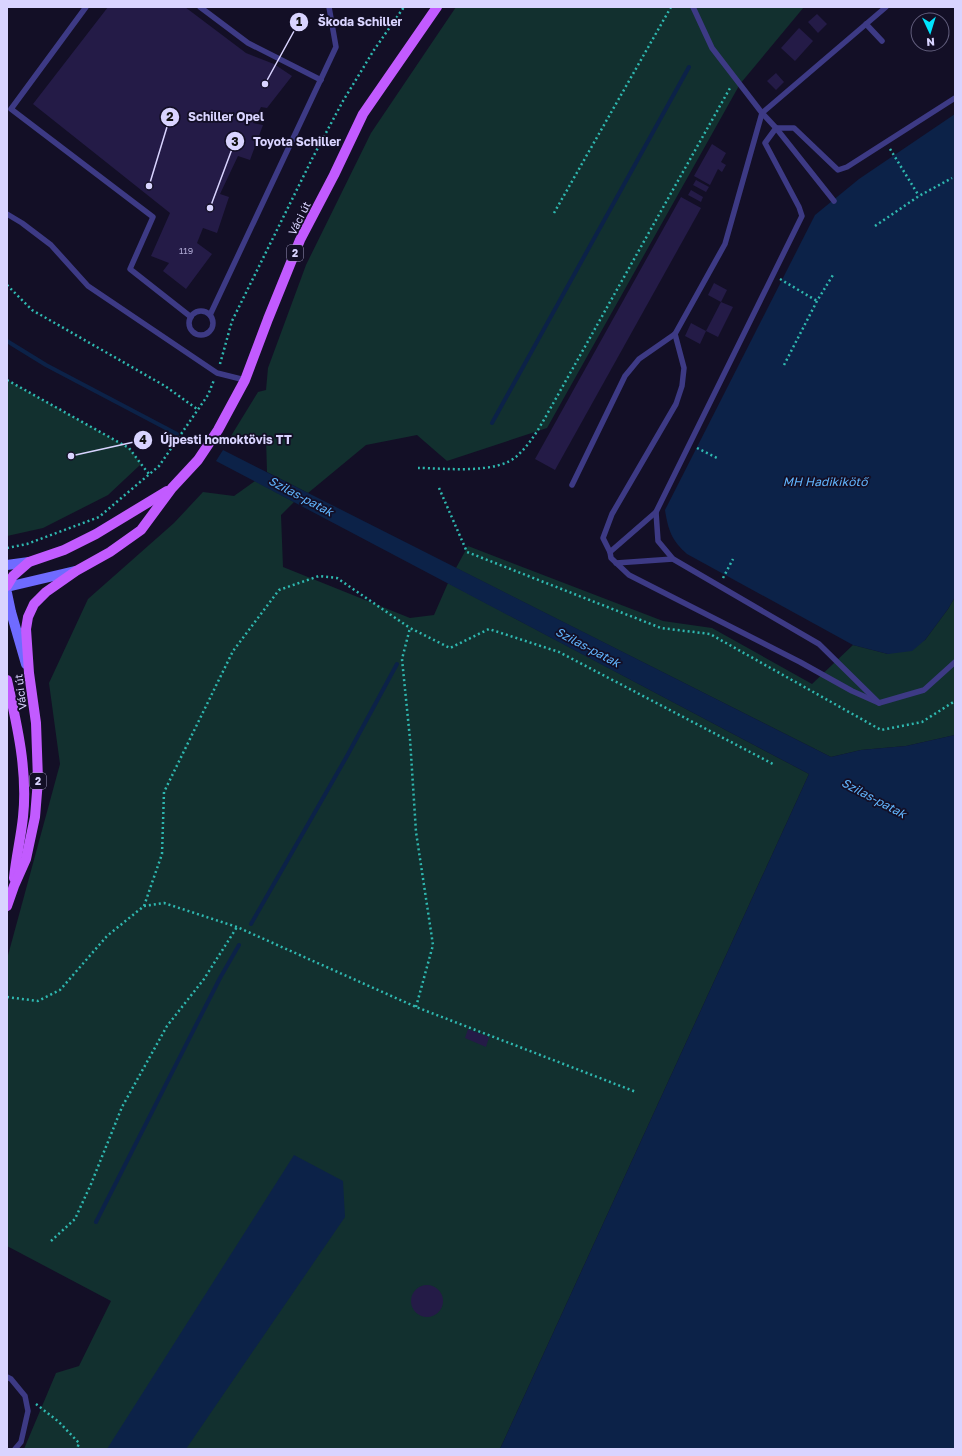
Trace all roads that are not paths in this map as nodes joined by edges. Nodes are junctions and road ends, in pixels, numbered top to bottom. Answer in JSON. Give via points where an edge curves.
{"nodes":[{"id":1,"x":86,"y":7,"type":"edge"},
{"id":2,"x":200,"y":7,"type":"edge"},
{"id":3,"x":328,"y":7,"type":"edge"},
{"id":4,"x":437,"y":7,"type":"edge"},
{"id":5,"x":694,"y":7,"type":"edge"},
{"id":6,"x":886,"y":7,"type":"edge"},
{"id":7,"x":866,"y":24,"type":"junction"},
{"id":8,"x":882,"y":41,"type":"dead end"},
{"id":9,"x":321,"y":80,"type":"junction"},
{"id":10,"x":955,"y":98,"type":"edge"},
{"id":11,"x":762,"y":113,"type":"junction"},
{"id":12,"x":776,"y":128,"type":"junction"},
{"id":13,"x":834,"y":201,"type":"dead end"},
{"id":14,"x":7,"y":214,"type":"edge"},
{"id":15,"x":210,"y":315,"type":"junction"},
{"id":16,"x":191,"y":317,"type":"junction"},
{"id":17,"x":675,"y":334,"type":"junction"},
{"id":18,"x":245,"y":380,"type":"junction"},
{"id":19,"x":572,"y":485,"type":"dead end"},
{"id":20,"x":172,"y":488,"type":"junction"},
{"id":21,"x":656,"y":512,"type":"junction"},
{"id":22,"x":610,"y":552,"type":"junction"},
{"id":23,"x":673,"y":559,"type":"junction"},
{"id":24,"x":28,"y":562,"type":"junction"},
{"id":25,"x":616,"y":563,"type":"junction"},
{"id":26,"x":7,"y":566,"type":"edge"},
{"id":27,"x":76,"y":571,"type":"junction"},
{"id":28,"x":7,"y":586,"type":"edge"},
{"id":29,"x":7,"y":593,"type":"edge"},
{"id":30,"x":955,"y":662,"type":"edge"},
{"id":31,"x":29,"y":673,"type":"junction"},
{"id":32,"x":7,"y":680,"type":"edge"},
{"id":33,"x":879,"y":703,"type":"junction"},
{"id":34,"x":14,"y":886,"type":"junction"},
{"id":35,"x":7,"y":906,"type":"edge"},
{"id":36,"x":7,"y":1377,"type":"edge"},
{"id":37,"x":15,"y":1449,"type":"edge"}],
"edges":[{"from":1,"to":16,"type":"lane","via":[[11,110],[153,217],[130,269]]},
{"from":2,"to":9,"type":"lane","via":[[248,43]]},
{"from":3,"to":9,"type":"lane","via":[[336,47]]},
{"from":4,"to":18,"type":"main road","name":"Váci út","number":"2","via":[[364,114],[300,240]]},
{"from":5,"to":11,"type":"lane","via":[[712,48]]},
{"from":6,"to":7,"type":"lane"},
{"from":7,"to":8,"type":"lane"},
{"from":7,"to":11,"type":"lane"},
{"from":9,"to":15,"type":"lane"},
{"from":10,"to":12,"type":"lane","via":[[847,167],[838,170],[794,128]]},
{"from":11,"to":12,"type":"lane"},
{"from":11,"to":17,"type":"lane","via":[[725,244]]},
{"from":12,"to":13,"type":"lane"},
{"from":12,"to":21,"type":"lane","via":[[766,143],[802,216]]},
{"from":14,"to":18,"type":"lane","via":[[51,245],[88,286],[217,373]]},
{"from":15,"to":16,"type":"lane","via":[[200,311]]},
{"from":15,"to":16,"type":"lane","via":[[214,323],[211,331],[200,336],[190,329]]},
{"from":17,"to":19,"type":"lane","via":[[639,359],[625,376]]},
{"from":17,"to":22,"type":"lane","via":[[684,368],[682,386],[676,404],[612,514],[603,538]]},
{"from":18,"to":20,"type":"main road","name":"Váci út","number":"2","via":[[218,430],[198,460]]},
{"from":20,"to":24,"type":"main road","name":"Váci út","number":"2","via":[[96,534],[64,550]]},
{"from":20,"to":27,"type":"main road","name":"Váci út","number":"2","via":[[141,530],[110,552]]},
{"from":21,"to":22,"type":"lane"},
{"from":21,"to":23,"type":"lane","via":[[658,541]]},
{"from":22,"to":25,"type":"lane"},
{"from":23,"to":25,"type":"lane"},
{"from":23,"to":33,"type":"lane","via":[[819,644]]},
{"from":24,"to":26,"type":"main road"},
{"from":24,"to":28,"type":"main road","name":"Váci út","number":"2","via":[[13,576]]},
{"from":25,"to":33,"type":"lane","via":[[629,575]]},
{"from":27,"to":28,"type":"main road","via":[[35,582]]},
{"from":27,"to":31,"type":"main road","name":"Váci út","number":"2","via":[[46,592],[34,604],[28,617],[26,629]]},
{"from":29,"to":31,"type":"main road"},
{"from":30,"to":33,"type":"lane","via":[[924,690]]},
{"from":31,"to":34,"type":"main road","name":"Váci út","number":"2","via":[[36,722],[38,780],[35,817],[26,859]]},
{"from":32,"to":34,"type":"main road","name":"Váci út","number":"2","via":[[17,722],[24,776],[23,816]]},
{"from":34,"to":35,"type":"main road","name":"Váci út","number":"2"},
{"from":36,"to":37,"type":"lane","via":[[25,1396],[28,1411],[21,1442]]}]}
